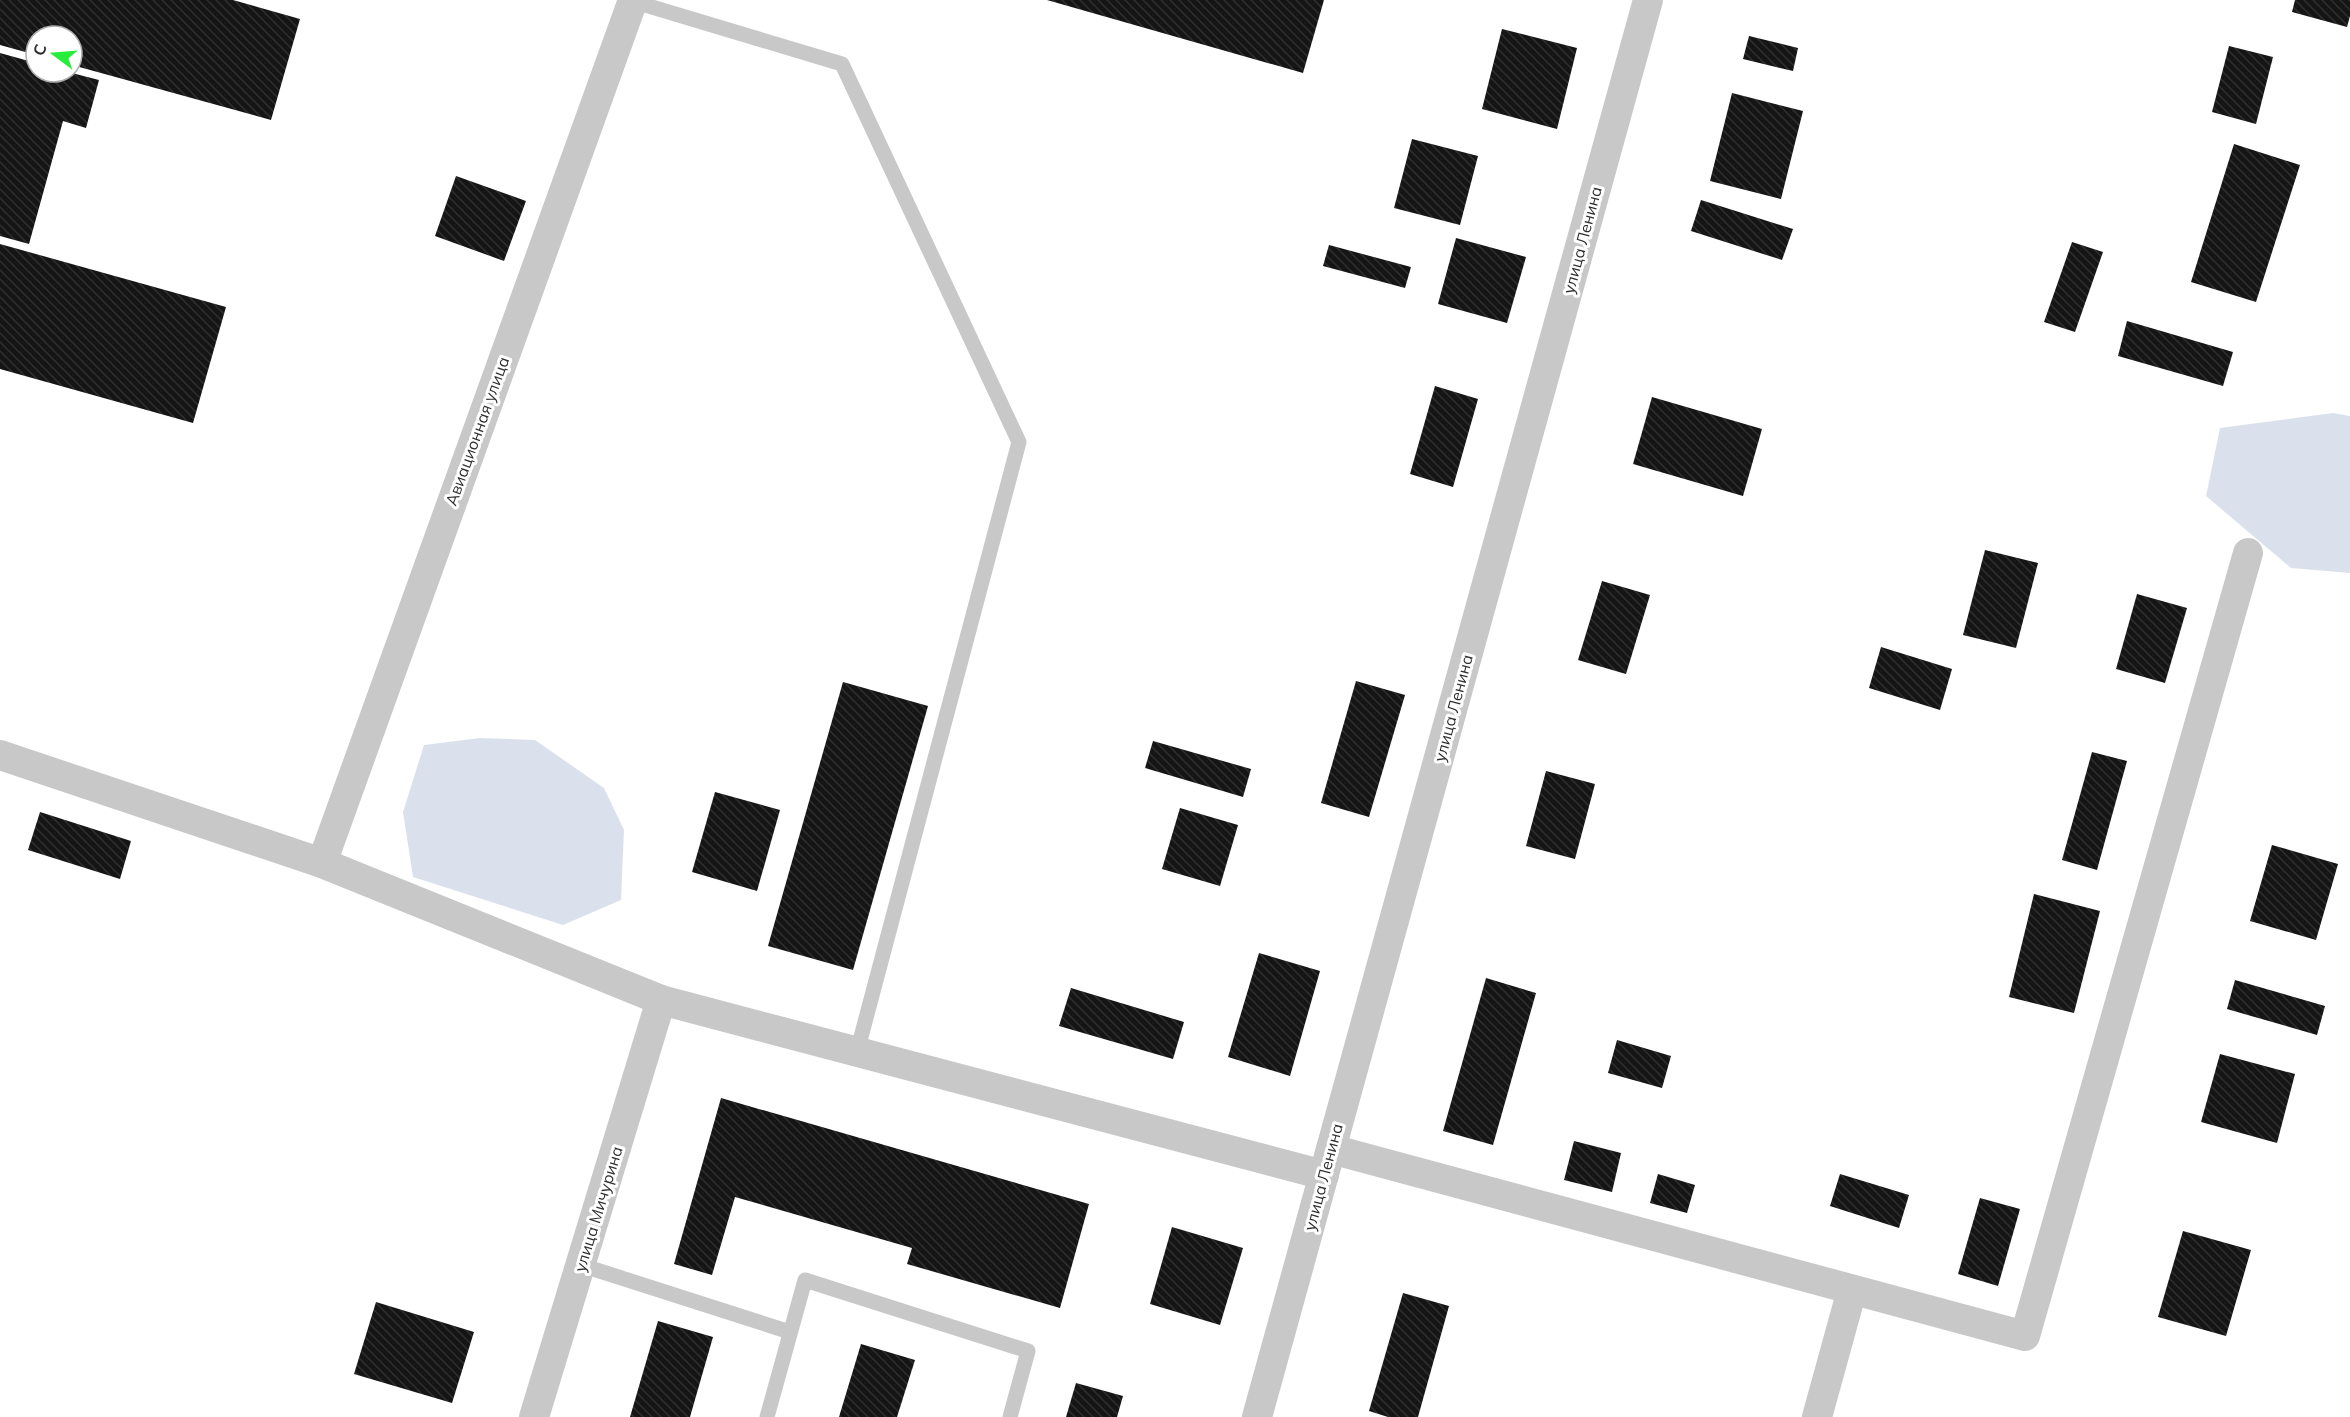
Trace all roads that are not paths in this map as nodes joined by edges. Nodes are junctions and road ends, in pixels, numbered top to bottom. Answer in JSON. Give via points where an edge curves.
{"nodes":[{"id":1,"x":1648,"y":0,"type":"edge"},
{"id":2,"x":633,"y":1,"type":"edge"},
{"id":3,"x":2248,"y":553,"type":"dead end"},
{"id":4,"x":0,"y":755,"type":"edge"},
{"id":5,"x":322,"y":862,"type":"junction"},
{"id":6,"x":661,"y":1000,"type":"junction"},
{"id":7,"x":857,"y":1052,"type":"junction"},
{"id":8,"x":1328,"y":1162,"type":"junction"},
{"id":9,"x":581,"y":1265,"type":"junction"},
{"id":10,"x":1852,"y":1290,"type":"junction"},
{"id":11,"x":790,"y":1332,"type":"junction"},
{"id":12,"x":534,"y":1417,"type":"edge"},
{"id":13,"x":767,"y":1417,"type":"edge"},
{"id":14,"x":1010,"y":1417,"type":"edge"},
{"id":15,"x":1257,"y":1417,"type":"edge"},
{"id":16,"x":1817,"y":1417,"type":"edge"}],
"edges":[{"from":1,"to":8,"type":"street","name":"улица Ленина"},
{"from":2,"to":5,"type":"street","name":"Авиационная улица"},
{"from":2,"to":7,"type":"lane","via":[[842,64],[1019,442]]},
{"from":3,"to":10,"type":"street","via":[[2025,1336]]},
{"from":4,"to":5,"type":"street"},
{"from":5,"to":6,"type":"street"},
{"from":6,"to":7,"type":"street"},
{"from":6,"to":9,"type":"street","name":"улица Мичурина"},
{"from":7,"to":8,"type":"street"},
{"from":8,"to":10,"type":"street"},
{"from":8,"to":15,"type":"street","name":"улица Ленина"},
{"from":9,"to":11,"type":"lane"},
{"from":9,"to":12,"type":"street","name":"улица Мичурина"},
{"from":10,"to":16,"type":"street"},
{"from":11,"to":13,"type":"lane"},
{"from":11,"to":14,"type":"lane","via":[[805,1280],[1028,1352]]}]}
